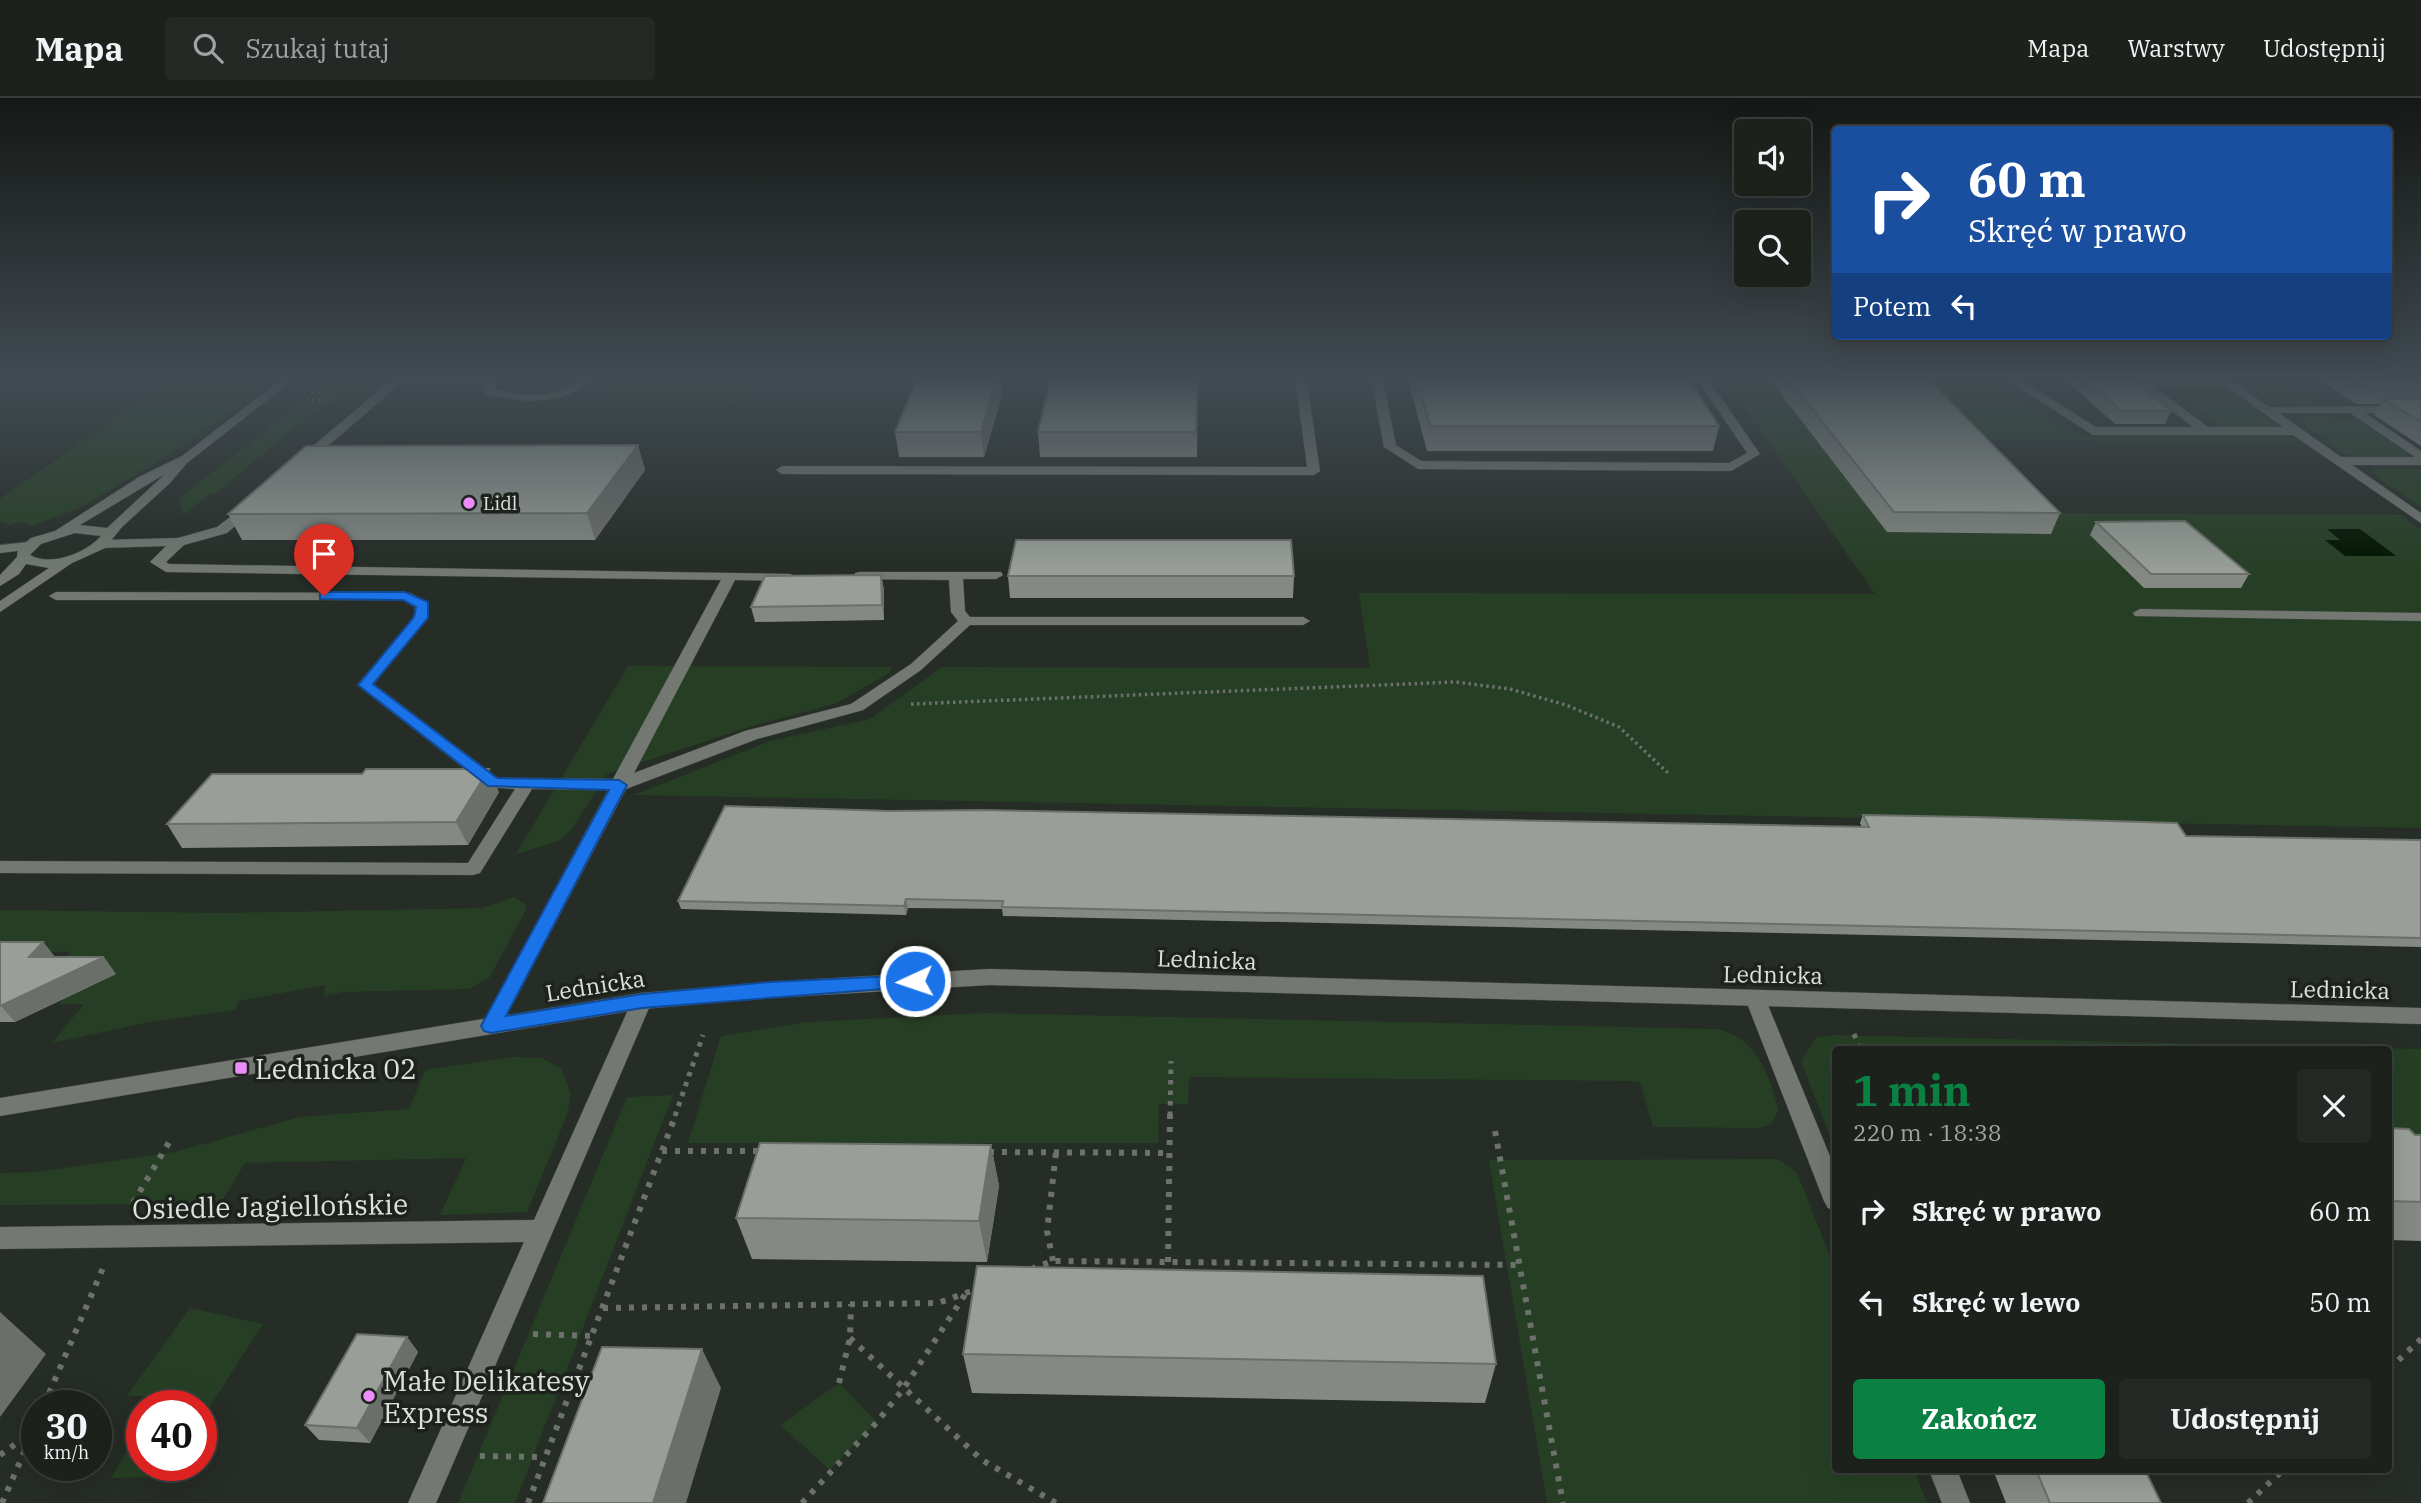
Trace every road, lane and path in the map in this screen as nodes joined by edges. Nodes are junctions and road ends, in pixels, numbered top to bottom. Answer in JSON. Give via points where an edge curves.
{"nodes":[{"id":1,"x":208,"y":442,"type":"edge"},
{"id":2,"x":326,"y":442,"type":"edge"},
{"id":3,"x":1310,"y":442,"type":"edge"},
{"id":4,"x":1389,"y":442,"type":"edge"},
{"id":5,"x":1745,"y":442,"type":"edge"},
{"id":6,"x":2310,"y":442,"type":"edge"},
{"id":7,"x":2398,"y":442,"type":"edge"},
{"id":8,"x":2421,"y":458,"type":"edge"},
{"id":9,"x":186,"y":459,"type":"junction"},
{"id":10,"x":2337,"y":461,"type":"junction"},
{"id":11,"x":292,"y":470,"type":"edge"},
{"id":12,"x":782,"y":470,"type":"dead end"},
{"id":13,"x":262,"y":496,"type":"edge"},
{"id":14,"x":2421,"y":519,"type":"edge"},
{"id":15,"x":61,"y":532,"type":"junction"},
{"id":16,"x":104,"y":540,"type":"junction"},
{"id":17,"x":179,"y":542,"type":"junction"},
{"id":18,"x":0,"y":549,"type":"edge"},
{"id":19,"x":26,"y":552,"type":"junction"},
{"id":20,"x":75,"y":557,"type":"junction"},
{"id":21,"x":996,"y":575,"type":"dead end"},
{"id":22,"x":730,"y":576,"type":"junction"},
{"id":23,"x":839,"y":576,"type":"edge"},
{"id":24,"x":956,"y":576,"type":"junction"},
{"id":25,"x":800,"y":577,"type":"edge"},
{"id":26,"x":0,"y":582,"type":"edge"},
{"id":27,"x":56,"y":596,"type":"dead end"},
{"id":28,"x":0,"y":608,"type":"edge"},
{"id":29,"x":2140,"y":612,"type":"dead end"},
{"id":30,"x":2421,"y":617,"type":"edge"},
{"id":31,"x":966,"y":621,"type":"junction"},
{"id":32,"x":1303,"y":621,"type":"dead end"},
{"id":33,"x":858,"y":707,"type":"junction"},
{"id":34,"x":1668,"y":773,"type":"dead end"},
{"id":35,"x":527,"y":784,"type":"junction"},
{"id":36,"x":619,"y":785,"type":"junction"},
{"id":37,"x":0,"y":867,"type":"edge"},
{"id":38,"x":1755,"y":998,"type":"junction"},
{"id":39,"x":642,"y":1001,"type":"junction"},
{"id":40,"x":2421,"y":1016,"type":"edge"},
{"id":41,"x":491,"y":1026,"type":"junction"},
{"id":42,"x":1854,"y":1034,"type":"dead end"},
{"id":43,"x":703,"y":1035,"type":"dead end"},
{"id":44,"x":1858,"y":1046,"type":"edge"},
{"id":45,"x":1171,"y":1061,"type":"dead end"},
{"id":46,"x":0,"y":1107,"type":"edge"},
{"id":47,"x":1495,"y":1131,"type":"dead end"},
{"id":48,"x":171,"y":1139,"type":"dead end"},
{"id":49,"x":662,"y":1151,"type":"junction"},
{"id":50,"x":771,"y":1151,"type":"edge"},
{"id":51,"x":974,"y":1152,"type":"edge"},
{"id":52,"x":1056,"y":1152,"type":"junction"},
{"id":53,"x":1170,"y":1153,"type":"junction"},
{"id":54,"x":1832,"y":1191,"type":"edge"},
{"id":55,"x":541,"y":1231,"type":"junction"},
{"id":56,"x":0,"y":1238,"type":"edge"},
{"id":57,"x":116,"y":1238,"type":"junction"},
{"id":58,"x":1053,"y":1261,"type":"junction"},
{"id":59,"x":1168,"y":1262,"type":"junction"},
{"id":60,"x":1519,"y":1265,"type":"junction"},
{"id":61,"x":1028,"y":1270,"type":"edge"},
{"id":62,"x":991,"y":1284,"type":"edge"},
{"id":63,"x":967,"y":1293,"type":"junction"},
{"id":64,"x":851,"y":1304,"type":"junction"},
{"id":65,"x":603,"y":1308,"type":"junction"},
{"id":66,"x":497,"y":1334,"type":"junction"},
{"id":67,"x":592,"y":1336,"type":"junction"},
{"id":68,"x":850,"y":1338,"type":"junction"},
{"id":69,"x":2421,"y":1339,"type":"edge"},
{"id":70,"x":2392,"y":1366,"type":"edge"},
{"id":71,"x":839,"y":1383,"type":"dead end"},
{"id":72,"x":904,"y":1388,"type":"junction"},
{"id":73,"x":50,"y":1390,"type":"edge"},
{"id":74,"x":21,"y":1440,"type":"edge"},
{"id":75,"x":0,"y":1455,"type":"edge"},
{"id":76,"x":443,"y":1455,"type":"junction"},
{"id":77,"x":545,"y":1457,"type":"junction"},
{"id":78,"x":21,"y":1459,"type":"edge"},
{"id":79,"x":1944,"y":1473,"type":"edge"},
{"id":80,"x":2280,"y":1473,"type":"edge"},
{"id":81,"x":2,"y":1503,"type":"edge"},
{"id":82,"x":422,"y":1503,"type":"edge"},
{"id":83,"x":528,"y":1503,"type":"edge"},
{"id":84,"x":802,"y":1503,"type":"edge"},
{"id":85,"x":1056,"y":1503,"type":"edge"},
{"id":86,"x":1563,"y":1503,"type":"edge"},
{"id":87,"x":1956,"y":1503,"type":"edge"},
{"id":88,"x":2248,"y":1503,"type":"edge"}],
"edges":[{"from":1,"to":9,"type":"street"},
{"from":2,"to":11,"type":"street"},
{"from":3,"to":12,"type":"street","via":[[1314,471]]},
{"from":4,"to":5,"type":"street","via":[[1390,447],[1418,465],[1731,467],[1754,454]]},
{"from":6,"to":10,"type":"street"},
{"from":7,"to":8,"type":"street"},
{"from":8,"to":10,"type":"street"},
{"from":9,"to":15,"type":"street","via":[[143,480]]},
{"from":9,"to":16,"type":"street"},
{"from":10,"to":14,"type":"street"},
{"from":13,"to":17,"type":"street","via":[[222,530]]},
{"from":15,"to":16,"type":"street","via":[[97,528]]},
{"from":15,"to":19,"type":"street"},
{"from":16,"to":17,"type":"street"},
{"from":16,"to":20,"type":"street"},
{"from":17,"to":22,"type":"street","via":[[157,562],[166,568]]},
{"from":18,"to":19,"type":"street"},
{"from":19,"to":20,"type":"street","via":[[36,562]]},
{"from":19,"to":26,"type":"street"},
{"from":20,"to":28,"type":"street"},
{"from":21,"to":24,"type":"street"},
{"from":22,"to":25,"type":"street"},
{"from":22,"to":36,"type":"street"},
{"from":23,"to":24,"type":"street"},
{"from":24,"to":31,"type":"street","via":[[958,612]]},
{"from":27,"to":35,"type":"street","via":[[405,596],[423,605],[421,618],[365,685],[494,783]]},
{"from":29,"to":30,"type":"street"},
{"from":31,"to":32,"type":"street"},
{"from":31,"to":33,"type":"street","via":[[916,667]]},
{"from":33,"to":34,"type":"path","via":[[1456,682],[1510,689],[1619,727]]},
{"from":33,"to":36,"type":"street","via":[[751,735]]},
{"from":35,"to":36,"type":"street"},
{"from":35,"to":37,"type":"street","via":[[473,869]]},
{"from":36,"to":41,"type":"street"},
{"from":38,"to":39,"type":"street","name":"Lednicka","via":[[989,977]]},
{"from":38,"to":40,"type":"street","name":"Lednicka"},
{"from":38,"to":54,"type":"street"},
{"from":39,"to":41,"type":"street","name":"Lednicka"},
{"from":39,"to":55,"type":"street"},
{"from":41,"to":46,"type":"street","name":"Lednicka"},
{"from":42,"to":44,"type":"path"},
{"from":43,"to":49,"type":"path"},
{"from":45,"to":53,"type":"path"},
{"from":47,"to":60,"type":"path"},
{"from":48,"to":57,"type":"path"},
{"from":49,"to":50,"type":"path"},
{"from":49,"to":65,"type":"path"},
{"from":51,"to":52,"type":"path"},
{"from":52,"to":53,"type":"path"},
{"from":52,"to":58,"type":"path","via":[[1048,1231]]},
{"from":53,"to":59,"type":"path"},
{"from":55,"to":57,"type":"street","name":"Osiedle Jagiellońskie"},
{"from":55,"to":66,"type":"street"},
{"from":56,"to":57,"type":"street","name":"Osiedle Jagiellońskie"},
{"from":57,"to":73,"type":"path"},
{"from":58,"to":59,"type":"path"},
{"from":58,"to":61,"type":"path"},
{"from":59,"to":60,"type":"path"},
{"from":60,"to":86,"type":"path"},
{"from":62,"to":63,"type":"path"},
{"from":63,"to":64,"type":"path","via":[[938,1303]]},
{"from":63,"to":72,"type":"path"},
{"from":64,"to":65,"type":"path"},
{"from":64,"to":68,"type":"path"},
{"from":65,"to":67,"type":"path"},
{"from":66,"to":67,"type":"path"},
{"from":66,"to":76,"type":"street"},
{"from":67,"to":77,"type":"path"},
{"from":68,"to":71,"type":"path"},
{"from":68,"to":72,"type":"path"},
{"from":69,"to":70,"type":"path"},
{"from":72,"to":84,"type":"path"},
{"from":72,"to":85,"type":"path","via":[[982,1460]]},
{"from":74,"to":75,"type":"path"},
{"from":76,"to":77,"type":"path"},
{"from":76,"to":82,"type":"street"},
{"from":77,"to":83,"type":"path"},
{"from":78,"to":81,"type":"path"},
{"from":79,"to":87,"type":"street"},
{"from":80,"to":88,"type":"path"}]}
